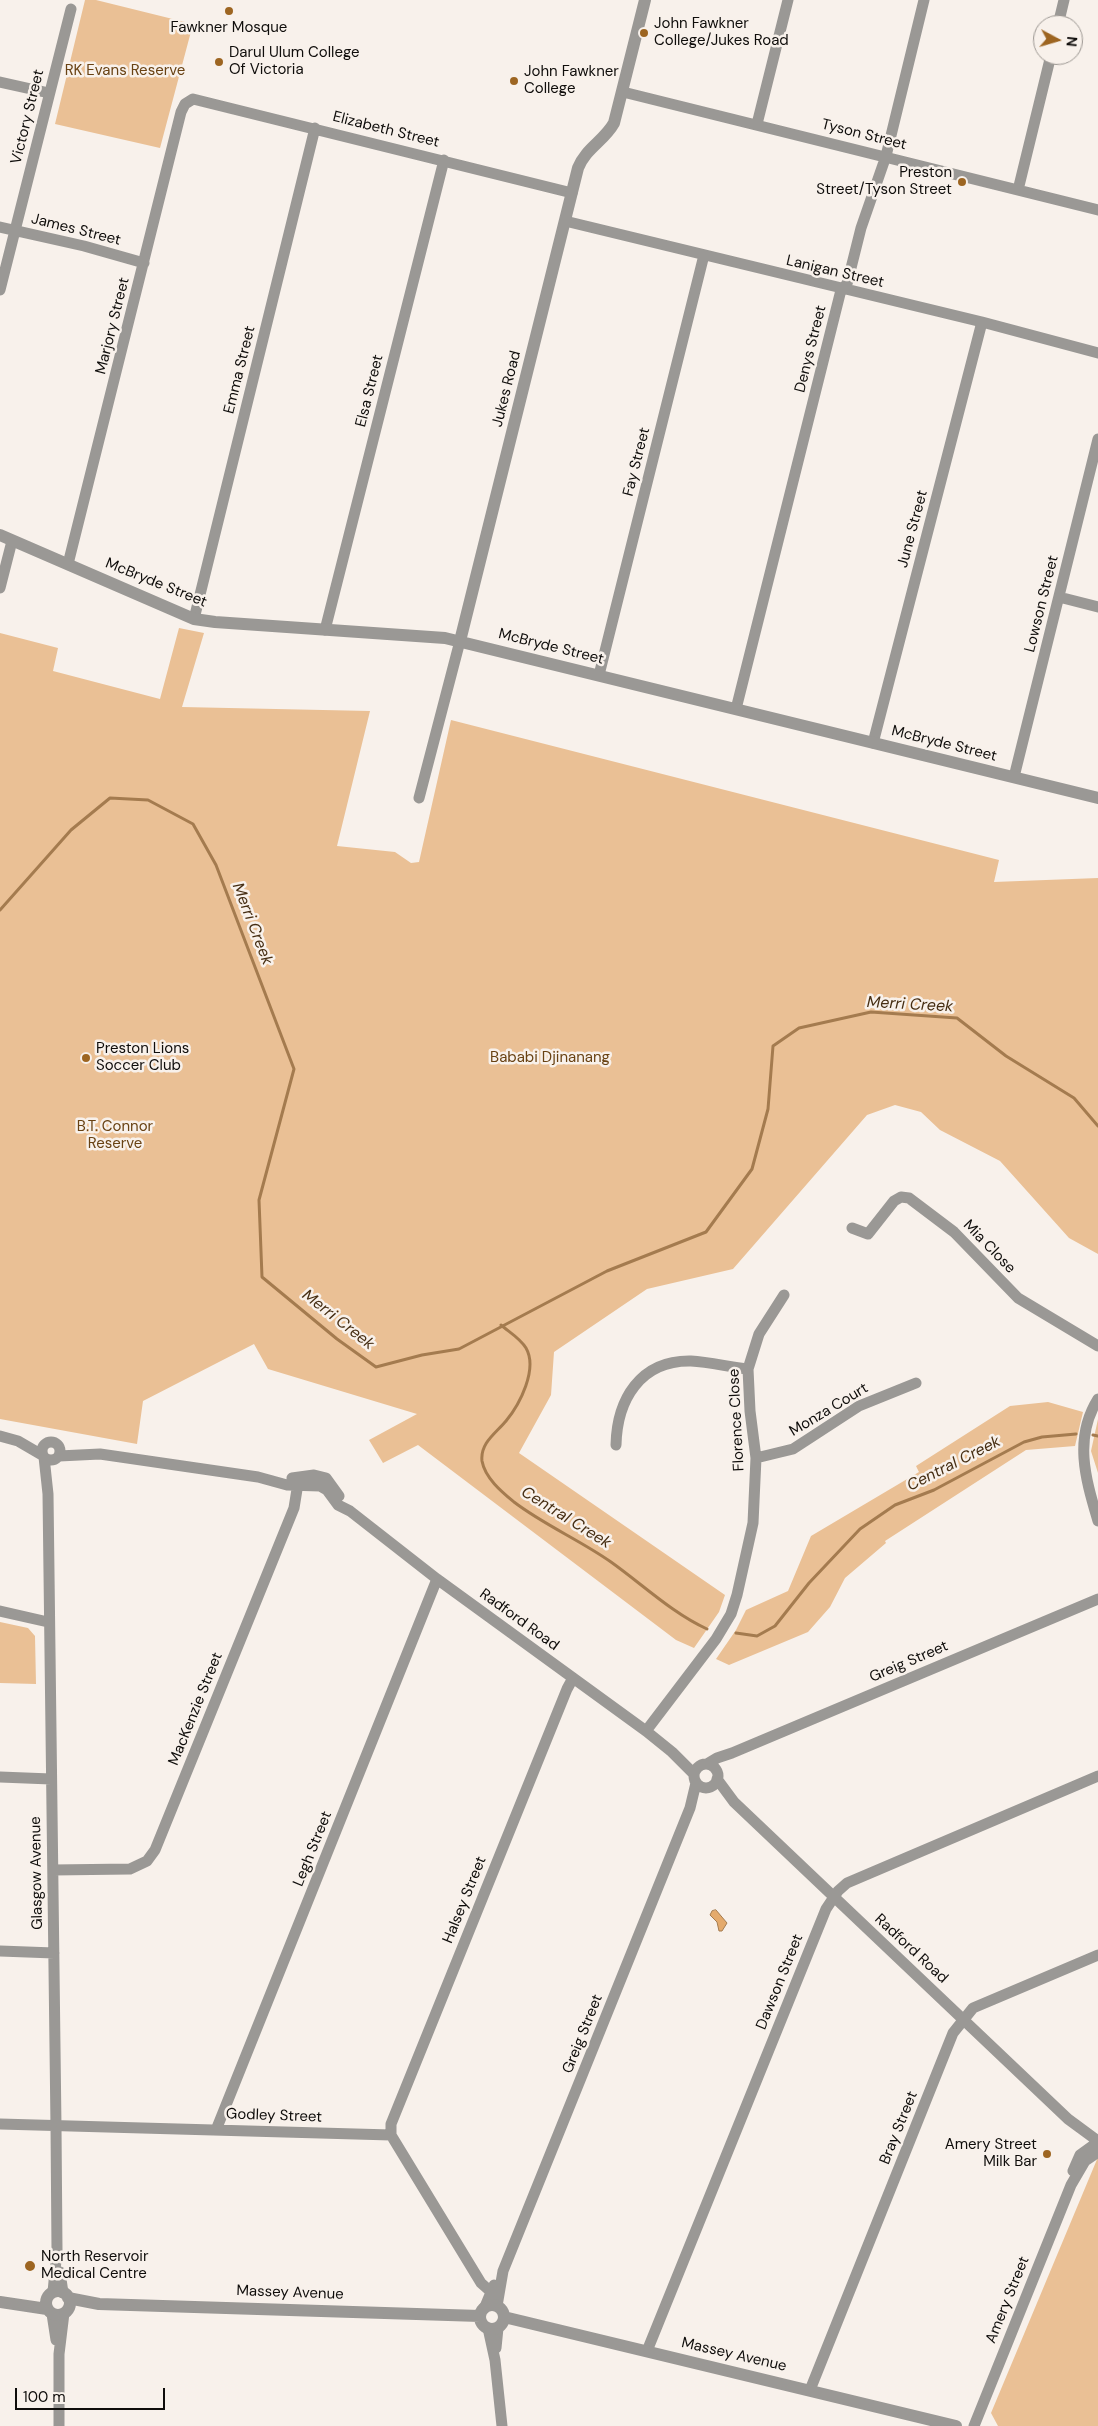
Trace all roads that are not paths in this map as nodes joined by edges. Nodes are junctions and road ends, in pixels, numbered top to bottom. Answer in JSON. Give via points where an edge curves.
{"nodes":[{"id":1,"x":645,"y":0,"type":"edge"},
{"id":2,"x":788,"y":0,"type":"edge"},
{"id":3,"x":924,"y":0,"type":"edge"},
{"id":4,"x":1064,"y":0,"type":"edge"},
{"id":5,"x":71,"y":9,"type":"dead end"},
{"id":6,"x":1060,"y":15,"type":"edge"},
{"id":7,"x":1049,"y":65,"type":"edge"},
{"id":8,"x":0,"y":82,"type":"edge"},
{"id":9,"x":623,"y":92,"type":"junction"},
{"id":10,"x":49,"y":93,"type":"junction"},
{"id":11,"x":193,"y":99,"type":"joint"},
{"id":12,"x":757,"y":124,"type":"junction"},
{"id":13,"x":316,"y":128,"type":"junction"},
{"id":14,"x":886,"y":156,"type":"junction"},
{"id":15,"x":444,"y":160,"type":"junction"},
{"id":16,"x":1018,"y":190,"type":"junction"},
{"id":17,"x":572,"y":193,"type":"junction"},
{"id":18,"x":1098,"y":210,"type":"edge"},
{"id":19,"x":565,"y":221,"type":"junction"},
{"id":20,"x":0,"y":227,"type":"edge"},
{"id":21,"x":15,"y":231,"type":"junction"},
{"id":22,"x":704,"y":256,"type":"junction"},
{"id":23,"x":144,"y":263,"type":"junction"},
{"id":24,"x":0,"y":290,"type":"edge"},
{"id":25,"x":841,"y":290,"type":"junction"},
{"id":26,"x":982,"y":322,"type":"junction"},
{"id":27,"x":1098,"y":353,"type":"edge"},
{"id":28,"x":1098,"y":438,"type":"edge"},
{"id":29,"x":1094,"y":474,"type":"edge"},
{"id":30,"x":6,"y":538,"type":"edge"},
{"id":31,"x":68,"y":564,"type":"junction"},
{"id":32,"x":0,"y":588,"type":"edge"},
{"id":33,"x":1059,"y":597,"type":"junction"},
{"id":34,"x":1098,"y":607,"type":"edge"},
{"id":35,"x":194,"y":619,"type":"junction"},
{"id":36,"x":325,"y":630,"type":"junction"},
{"id":37,"x":460,"y":641,"type":"junction"},
{"id":38,"x":600,"y":676,"type":"junction"},
{"id":39,"x":736,"y":709,"type":"junction"},
{"id":40,"x":873,"y":743,"type":"junction"},
{"id":41,"x":1014,"y":777,"type":"junction"},
{"id":42,"x":419,"y":798,"type":"dead end"},
{"id":43,"x":1098,"y":798,"type":"edge"},
{"id":44,"x":852,"y":1228,"type":"dead end"},
{"id":45,"x":784,"y":1295,"type":"dead end"},
{"id":46,"x":1098,"y":1346,"type":"edge"},
{"id":47,"x":748,"y":1369,"type":"junction"},
{"id":48,"x":916,"y":1383,"type":"dead end"},
{"id":49,"x":1098,"y":1399,"type":"edge"},
{"id":50,"x":0,"y":1436,"type":"edge"},
{"id":51,"x":18,"y":1441,"type":"junction"},
{"id":52,"x":52,"y":1442,"type":"junction"},
{"id":53,"x":616,"y":1445,"type":"dead end"},
{"id":54,"x":92,"y":1453,"type":"junction"},
{"id":55,"x":50,"y":1457,"type":"junction"},
{"id":56,"x":756,"y":1458,"type":"junction"},
{"id":57,"x":299,"y":1482,"type":"junction"},
{"id":58,"x":1098,"y":1521,"type":"edge"},
{"id":59,"x":437,"y":1579,"type":"junction"},
{"id":60,"x":1098,"y":1599,"type":"edge"},
{"id":61,"x":0,"y":1611,"type":"edge"},
{"id":62,"x":48,"y":1622,"type":"junction"},
{"id":63,"x":573,"y":1678,"type":"junction"},
{"id":64,"x":646,"y":1732,"type":"junction"},
{"id":65,"x":672,"y":1752,"type":"junction"},
{"id":66,"x":732,"y":1753,"type":"junction"},
{"id":67,"x":705,"y":1764,"type":"junction"},
{"id":68,"x":717,"y":1775,"type":"junction"},
{"id":69,"x":1098,"y":1776,"type":"edge"},
{"id":70,"x":0,"y":1777,"type":"edge"},
{"id":71,"x":51,"y":1779,"type":"junction"},
{"id":72,"x":700,"y":1783,"type":"junction"},
{"id":73,"x":734,"y":1802,"type":"junction"},
{"id":74,"x":53,"y":1870,"type":"junction"},
{"id":75,"x":834,"y":1898,"type":"junction"},
{"id":76,"x":0,"y":1951,"type":"edge"},
{"id":77,"x":54,"y":1953,"type":"junction"},
{"id":78,"x":1098,"y":1955,"type":"edge"},
{"id":79,"x":964,"y":2020,"type":"junction"},
{"id":80,"x":1068,"y":2118,"type":"junction"},
{"id":81,"x":0,"y":2124,"type":"edge"},
{"id":82,"x":56,"y":2126,"type":"junction"},
{"id":83,"x":216,"y":2130,"type":"junction"},
{"id":84,"x":391,"y":2135,"type":"junction"},
{"id":85,"x":1098,"y":2141,"type":"edge"},
{"id":86,"x":1092,"y":2152,"type":"edge"},
{"id":87,"x":2,"y":2302,"type":"edge"},
{"id":88,"x":58,"y":2303,"type":"junction"},
{"id":89,"x":493,"y":2305,"type":"junction"},
{"id":90,"x":647,"y":2351,"type":"junction"},
{"id":91,"x":810,"y":2390,"type":"junction"},
{"id":92,"x":59,"y":2426,"type":"edge"},
{"id":93,"x":502,"y":2426,"type":"edge"},
{"id":94,"x":956,"y":2426,"type":"edge"},
{"id":95,"x":974,"y":2426,"type":"edge"}],
"edges":[{"from":1,"to":9,"type":"street","name":"Jukes Road"},
{"from":2,"to":12,"type":"street"},
{"from":3,"to":14,"type":"street","name":"Denys Street"},
{"from":4,"to":6,"type":"street"},
{"from":5,"to":10,"type":"street","name":"Victory Street"},
{"from":7,"to":16,"type":"street"},
{"from":8,"to":10,"type":"street"},
{"from":9,"to":12,"type":"street","name":"Tyson Street"},
{"from":9,"to":17,"type":"street","name":"Jukes Road","via":[[607,135],[581,160]]},
{"from":10,"to":21,"type":"street","name":"Victory Street"},
{"from":11,"to":13,"type":"street","name":"Elizabeth Street"},
{"from":11,"to":23,"type":"street","name":"Marjory Street","via":[[181,112]]},
{"from":12,"to":14,"type":"street","name":"Tyson Street"},
{"from":13,"to":15,"type":"street","name":"Elizabeth Street"},
{"from":13,"to":35,"type":"street","name":"Emma Street"},
{"from":14,"to":16,"type":"street","name":"Tyson Street"},
{"from":14,"to":25,"type":"street","name":"Denys Street","via":[[861,228],[847,284]]},
{"from":15,"to":17,"type":"street","name":"Elizabeth Street"},
{"from":15,"to":36,"type":"street","name":"Elsa Street"},
{"from":16,"to":18,"type":"street","name":"Tyson Street"},
{"from":17,"to":19,"type":"street","name":"Jukes Road"},
{"from":19,"to":22,"type":"street","name":"Lanigan Street"},
{"from":19,"to":37,"type":"street","name":"Jukes Road"},
{"from":20,"to":21,"type":"street","name":"James Street"},
{"from":21,"to":23,"type":"street","name":"James Street"},
{"from":21,"to":24,"type":"street","name":"Victory Street"},
{"from":22,"to":25,"type":"street","name":"Lanigan Street"},
{"from":22,"to":38,"type":"street","name":"Fay Street"},
{"from":23,"to":31,"type":"street","name":"Marjory Street"},
{"from":25,"to":26,"type":"street","name":"Lanigan Street"},
{"from":25,"to":39,"type":"street","name":"Denys Street"},
{"from":26,"to":27,"type":"street","name":"Lanigan Street"},
{"from":26,"to":40,"type":"street","name":"June Street"},
{"from":28,"to":29,"type":"street","name":"Lowson Street"},
{"from":29,"to":33,"type":"street","name":"Lowson Street"},
{"from":30,"to":31,"type":"street","name":"McBryde Street"},
{"from":30,"to":32,"type":"street"},
{"from":31,"to":35,"type":"street","name":"McBryde Street"},
{"from":33,"to":34,"type":"street"},
{"from":33,"to":41,"type":"street","name":"Lowson Street"},
{"from":35,"to":36,"type":"street","name":"McBryde Street"},
{"from":36,"to":37,"type":"street","name":"McBryde Street"},
{"from":37,"to":38,"type":"street","name":"McBryde Street"},
{"from":37,"to":42,"type":"street","name":"Jukes Road"},
{"from":38,"to":39,"type":"street","name":"McBryde Street"},
{"from":39,"to":40,"type":"street","name":"McBryde Street"},
{"from":40,"to":41,"type":"street","name":"McBryde Street"},
{"from":41,"to":43,"type":"street","name":"McBryde Street"},
{"from":44,"to":46,"type":"street","name":"Mia Close","via":[[869,1237],[894,1201],[908,1198],[954,1232],[1018,1298]]},
{"from":45,"to":47,"type":"street","name":"Florence Close","via":[[759,1334]]},
{"from":47,"to":53,"type":"street","via":[[691,1361],[652,1370],[630,1391],[621,1407]]},
{"from":47,"to":56,"type":"street","name":"Florence Close"},
{"from":48,"to":56,"type":"street","name":"Monza Court","via":[[859,1406],[794,1449]]},
{"from":49,"to":58,"type":"street","via":[[1088,1422],[1082,1453]]},
{"from":50,"to":51,"type":"street","name":"Radford Road"},
{"from":51,"to":52,"type":"street","name":"Radford Road","via":[[44,1439]]},
{"from":51,"to":55,"type":"street","name":"Radford Road"},
{"from":52,"to":54,"type":"street","name":"Radford Road"},
{"from":52,"to":55,"type":"street","via":[[44,1446]]},
{"from":52,"to":55,"type":"street","via":[[60,1448]]},
{"from":54,"to":55,"type":"street","name":"Radford Road"},
{"from":54,"to":57,"type":"street","name":"Radford Road"},
{"from":55,"to":62,"type":"street","name":"Glasgow Avenue"},
{"from":56,"to":64,"type":"street","name":"Florence Close","via":[[747,1557],[731,1614]]},
{"from":57,"to":59,"type":"street","name":"Radford Road","via":[[327,1490],[338,1505]]},
{"from":57,"to":74,"type":"street","name":"MacKenzie Street","via":[[294,1508],[155,1850],[147,1861],[130,1868]]},
{"from":59,"to":63,"type":"street","name":"Radford Road"},
{"from":59,"to":83,"type":"street","name":"Legh Street"},
{"from":60,"to":66,"type":"street","name":"Greig Street"},
{"from":61,"to":62,"type":"street"},
{"from":62,"to":71,"type":"street","name":"Glasgow Avenue"},
{"from":63,"to":64,"type":"street","name":"Radford Road"},
{"from":63,"to":84,"type":"street","name":"Halsey Street","via":[[391,2124]]},
{"from":64,"to":65,"type":"street","name":"Radford Road"},
{"from":65,"to":67,"type":"street","name":"Radford Road"},
{"from":65,"to":72,"type":"street","name":"Radford Road"},
{"from":66,"to":67,"type":"street","name":"Greig Street"},
{"from":66,"to":68,"type":"street","name":"Greig Street"},
{"from":67,"to":68,"type":"street","via":[[713,1767]]},
{"from":67,"to":72,"type":"street","via":[[697,1768]]},
{"from":68,"to":72,"type":"street","via":[[714,1785]]},
{"from":68,"to":73,"type":"street","name":"Radford Road"},
{"from":69,"to":75,"type":"street","name":"Dawson Street","via":[[847,1883]]},
{"from":70,"to":71,"type":"street"},
{"from":71,"to":74,"type":"street","name":"Glasgow Avenue"},
{"from":72,"to":73,"type":"street","name":"Radford Road"},
{"from":72,"to":89,"type":"street","name":"Greig Street","via":[[503,2271]]},
{"from":73,"to":75,"type":"street","name":"Radford Road"},
{"from":74,"to":77,"type":"street","name":"Glasgow Avenue"},
{"from":75,"to":79,"type":"street","name":"Radford Road"},
{"from":75,"to":90,"type":"street","name":"Dawson Street","via":[[826,1909]]},
{"from":76,"to":77,"type":"street"},
{"from":77,"to":82,"type":"street","name":"Glasgow Avenue"},
{"from":78,"to":79,"type":"street","name":"Bray Street","via":[[973,2008]]},
{"from":79,"to":80,"type":"street","name":"Radford Road"},
{"from":79,"to":91,"type":"street","name":"Bray Street","via":[[952,2033]]},
{"from":80,"to":85,"type":"street","name":"Radford Road"},
{"from":80,"to":86,"type":"street","name":"Radford Road"},
{"from":81,"to":82,"type":"street","name":"Godley Street"},
{"from":82,"to":83,"type":"street","name":"Godley Street"},
{"from":82,"to":88,"type":"street","name":"Glasgow Avenue"},
{"from":83,"to":84,"type":"street","name":"Godley Street"},
{"from":84,"to":89,"type":"street","via":[[473,2268],[480,2274]]},
{"from":85,"to":86,"type":"street","name":"Amery Street"},
{"from":86,"to":95,"type":"street","name":"Amery Street","via":[[1071,2185]]},
{"from":87,"to":88,"type":"street","name":"Massey Avenue"},
{"from":88,"to":89,"type":"street","name":"Massey Avenue"},
{"from":88,"to":92,"type":"street","name":"Glasgow Avenue"},
{"from":89,"to":90,"type":"street","name":"Massey Avenue"},
{"from":89,"to":93,"type":"street"},
{"from":90,"to":91,"type":"street","name":"Massey Avenue"},
{"from":91,"to":94,"type":"street","name":"Massey Avenue"}]}
